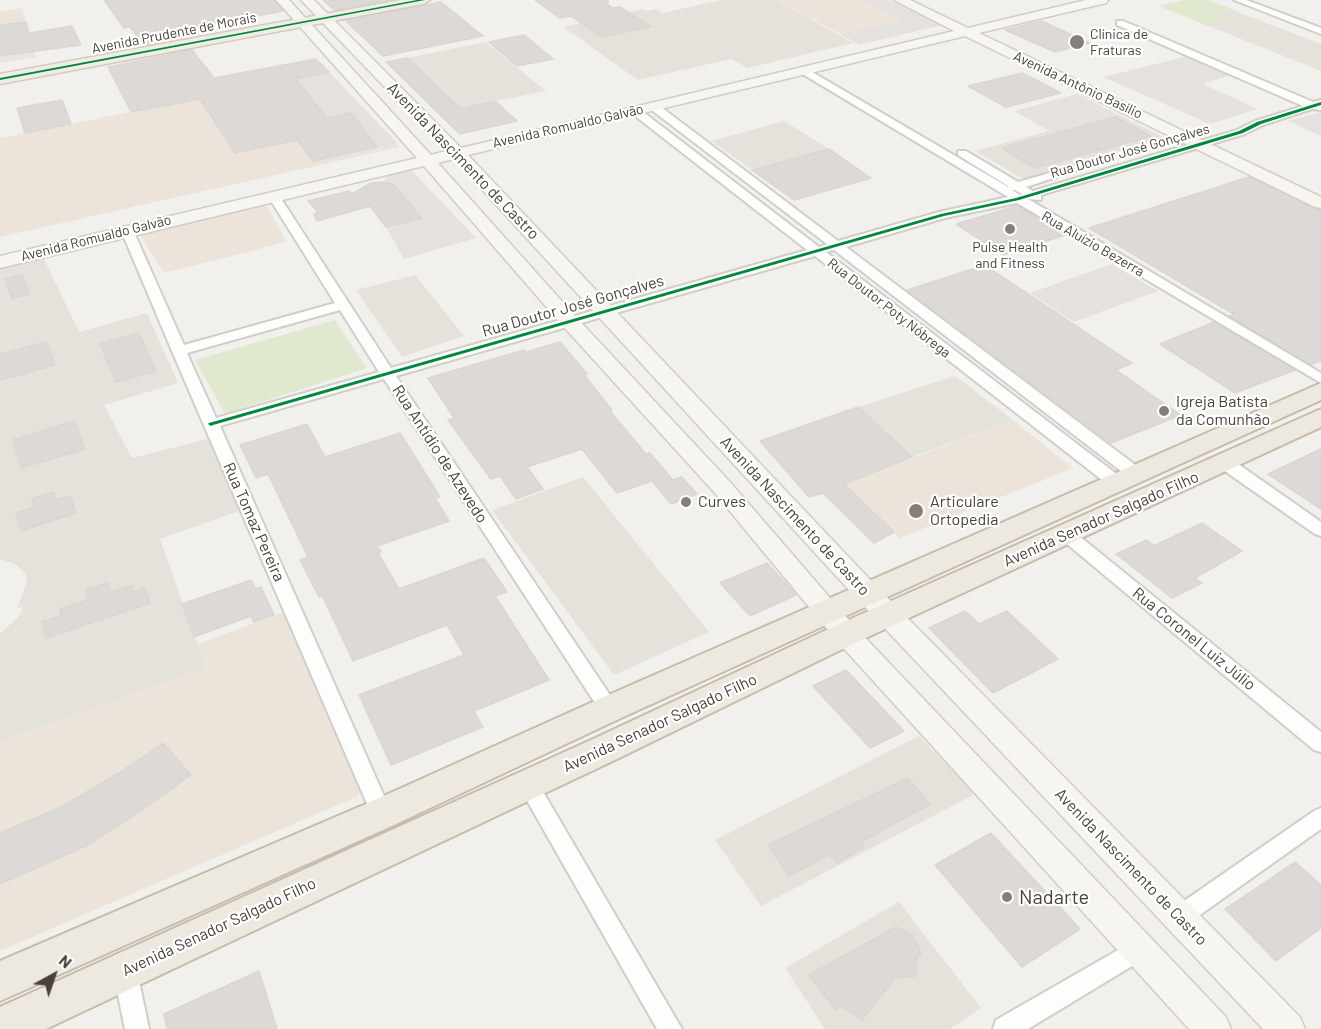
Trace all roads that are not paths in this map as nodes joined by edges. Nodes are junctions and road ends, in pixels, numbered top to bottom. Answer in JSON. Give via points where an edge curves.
{"nodes":[{"id":1,"x":282,"y":0,"type":"edge"},
{"id":2,"x":307,"y":0,"type":"edge"},
{"id":3,"x":382,"y":0,"type":"edge"},
{"id":4,"x":423,"y":0,"type":"edge"},
{"id":5,"x":900,"y":0,"type":"edge"},
{"id":6,"x":926,"y":0,"type":"edge"},
{"id":7,"x":1069,"y":0,"type":"edge"},
{"id":8,"x":1102,"y":0,"type":"edge"},
{"id":9,"x":1238,"y":0,"type":"edge"},
{"id":10,"x":322,"y":15,"type":"junction"},
{"id":11,"x":299,"y":19,"type":"junction"},
{"id":12,"x":1120,"y":23,"type":"dead end"},
{"id":13,"x":971,"y":28,"type":"junction"},
{"id":14,"x":1321,"y":31,"type":"edge"},
{"id":15,"x":350,"y":45,"type":"junction"},
{"id":16,"x":0,"y":68,"type":"edge"},
{"id":17,"x":344,"y":68,"type":"junction"},
{"id":18,"x":810,"y":70,"type":"junction"},
{"id":19,"x":0,"y":79,"type":"edge"},
{"id":20,"x":358,"y":83,"type":"junction"},
{"id":21,"x":404,"y":99,"type":"junction"},
{"id":22,"x":653,"y":106,"type":"junction"},
{"id":23,"x":1318,"y":106,"type":"edge"},
{"id":24,"x":634,"y":110,"type":"junction"},
{"id":25,"x":1203,"y":138,"type":"junction"},
{"id":26,"x":453,"y":149,"type":"junction"},
{"id":27,"x":424,"y":156,"type":"junction"},
{"id":28,"x":1057,"y":174,"type":"junction"},
{"id":29,"x":1071,"y":182,"type":"junction"},
{"id":30,"x":1281,"y":183,"type":"junction"},
{"id":31,"x":1018,"y":186,"type":"junction"},
{"id":32,"x":1321,"y":188,"type":"edge"},
{"id":33,"x":1003,"y":191,"type":"junction"},
{"id":34,"x":1321,"y":193,"type":"edge"},
{"id":35,"x":1033,"y":194,"type":"junction"},
{"id":36,"x":274,"y":196,"type":"junction"},
{"id":37,"x":1017,"y":199,"type":"junction"},
{"id":38,"x":1321,"y":203,"type":"edge"},
{"id":39,"x":943,"y":215,"type":"junction"},
{"id":40,"x":126,"y":230,"type":"junction"},
{"id":41,"x":836,"y":245,"type":"junction"},
{"id":42,"x":1103,"y":245,"type":"junction"},
{"id":43,"x":0,"y":251,"type":"edge"},
{"id":44,"x":815,"y":251,"type":"junction"},
{"id":45,"x":0,"y":262,"type":"edge"},
{"id":46,"x":900,"y":294,"type":"junction"},
{"id":47,"x":881,"y":300,"type":"junction"},
{"id":48,"x":343,"y":305,"type":"junction"},
{"id":49,"x":603,"y":312,"type":"junction"},
{"id":50,"x":569,"y":321,"type":"junction"},
{"id":51,"x":1273,"y":345,"type":"junction"},
{"id":52,"x":179,"y":351,"type":"junction"},
{"id":53,"x":1321,"y":368,"type":"edge"},
{"id":54,"x":386,"y":372,"type":"junction"},
{"id":55,"x":1321,"y":379,"type":"edge"},
{"id":56,"x":1321,"y":391,"type":"edge"},
{"id":57,"x":1037,"y":401,"type":"junction"},
{"id":58,"x":1016,"y":407,"type":"junction"},
{"id":59,"x":1321,"y":417,"type":"edge"},
{"id":60,"x":211,"y":424,"type":"junction"},
{"id":61,"x":738,"y":454,"type":"junction"},
{"id":62,"x":1225,"y":463,"type":"junction"},
{"id":63,"x":1126,"y":478,"type":"junction"},
{"id":64,"x":722,"y":487,"type":"junction"},
{"id":65,"x":1321,"y":531,"type":"edge"},
{"id":66,"x":1067,"y":535,"type":"junction"},
{"id":67,"x":878,"y":605,"type":"junction"},
{"id":68,"x":837,"y":623,"type":"junction"},
{"id":69,"x":609,"y":709,"type":"junction"},
{"id":70,"x":1321,"y":744,"type":"edge"},
{"id":71,"x":528,"y":784,"type":"junction"},
{"id":72,"x":381,"y":814,"type":"junction"},
{"id":73,"x":1321,"y":817,"type":"edge"},
{"id":74,"x":1179,"y":917,"type":"junction"},
{"id":75,"x":1139,"y":949,"type":"junction"},
{"id":76,"x":125,"y":971,"type":"junction"},
{"id":77,"x":0,"y":981,"type":"edge"},
{"id":78,"x":0,"y":1029,"type":"edge"},
{"id":79,"x":137,"y":1029,"type":"edge"},
{"id":80,"x":670,"y":1029,"type":"edge"},
{"id":81,"x":1005,"y":1029,"type":"edge"},
{"id":82,"x":1214,"y":1029,"type":"edge"},
{"id":83,"x":1287,"y":1029,"type":"edge"}],
"edges":[{"from":1,"to":11,"type":"main road","name":"Avenida Nascimento de Castro"},
{"from":2,"to":10,"type":"main road","name":"Avenida Nascimento de Castro"},
{"from":3,"to":10,"type":"main road","name":"Avenida Prudente de Morais"},
{"from":4,"to":10,"type":"main road","name":"Avenida Prudente de Morais"},
{"from":5,"to":13,"type":"main road","name":"Avenida Antônio Basílio"},
{"from":6,"to":13,"type":"main road","name":"Avenida Antônio Basílio"},
{"from":7,"to":13,"type":"main road","name":"Avenida Romualdo Galvão"},
{"from":8,"to":13,"type":"main road","name":"Avenida Romualdo Galvão"},
{"from":9,"to":14,"type":"street"},
{"from":10,"to":11,"type":"main road","name":"Avenida Prudente de Morais"},
{"from":10,"to":15,"type":"main road","name":"Avenida Nascimento de Castro"},
{"from":11,"to":16,"type":"main road","name":"Avenida Prudente de Morais"},
{"from":11,"to":17,"type":"main road","name":"Avenida Nascimento de Castro"},
{"from":11,"to":19,"type":"main road","name":"Avenida Prudente de Morais"},
{"from":12,"to":23,"type":"street"},
{"from":13,"to":18,"type":"main road","name":"Avenida Romualdo Galvão"},
{"from":13,"to":25,"type":"main road","name":"Avenida Antônio Basílio"},
{"from":13,"to":26,"type":"main road","name":"Avenida Romualdo Galvão"},
{"from":15,"to":17,"type":"main road"},
{"from":15,"to":21,"type":"main road","name":"Avenida Nascimento de Castro"},
{"from":17,"to":20,"type":"main road","name":"Avenida Nascimento de Castro"},
{"from":18,"to":22,"type":"main road","name":"Avenida Romualdo Galvão"},
{"from":18,"to":31,"type":"street","name":"Rua Aluízio Bezerra"},
{"from":18,"to":33,"type":"street","name":"Rua Aluízio Bezerra"},
{"from":20,"to":21,"type":"main road"},
{"from":20,"to":27,"type":"main road","name":"Avenida Nascimento de Castro"},
{"from":21,"to":26,"type":"main road","name":"Avenida Nascimento de Castro"},
{"from":22,"to":24,"type":"main road","name":"Avenida Romualdo Galvão"},
{"from":22,"to":41,"type":"street","name":"Rua Doutor Poty Nóbrega"},
{"from":23,"to":25,"type":"street","name":"Rua Doutor José Gonçalves","via":[[1241,132]]},
{"from":24,"to":26,"type":"main road","name":"Avenida Romualdo Galvão"},
{"from":24,"to":44,"type":"street","name":"Rua Doutor Poty Nóbrega"},
{"from":25,"to":28,"type":"street","name":"Rua Doutor José Gonçalves"},
{"from":25,"to":29,"type":"street","name":"Rua Doutor José Gonçalves"},
{"from":25,"to":30,"type":"main road","name":"Avenida Antônio Basílio"},
{"from":25,"to":32,"type":"main road","name":"Avenida Antônio Basílio"},
{"from":26,"to":27,"type":"main road","name":"Avenida Romualdo Galvão"},
{"from":26,"to":49,"type":"main road","name":"Avenida Nascimento de Castro"},
{"from":27,"to":36,"type":"main road","name":"Avenida Romualdo Galvão"},
{"from":27,"to":43,"type":"main road","name":"Avenida Romualdo Galvão"},
{"from":27,"to":50,"type":"main road","name":"Avenida Nascimento de Castro"},
{"from":28,"to":29,"type":"street"},
{"from":28,"to":31,"type":"street","name":"Rua Doutor José Gonçalves"},
{"from":29,"to":35,"type":"street","name":"Rua Doutor José Gonçalves"},
{"from":30,"to":34,"type":"main road"},
{"from":30,"to":38,"type":"main road","name":"Avenida Antônio Basílio"},
{"from":31,"to":33,"type":"street","name":"Rua Doutor José Gonçalves"},
{"from":31,"to":35,"type":"street","name":"Rua Aluízio Bezerra"},
{"from":33,"to":37,"type":"street","name":"Rua Aluízio Bezerra"},
{"from":33,"to":39,"type":"street","name":"Rua Doutor José Gonçalves"},
{"from":35,"to":37,"type":"street","name":"Rua Doutor José Gonçalves"},
{"from":35,"to":42,"type":"street","name":"Rua Aluízio Bezerra"},
{"from":36,"to":40,"type":"main road","name":"Avenida Romualdo Galvão"},
{"from":36,"to":48,"type":"street","name":"Rua Antídio de Azevedo"},
{"from":37,"to":39,"type":"street","name":"Rua Doutor José Gonçalves"},
{"from":37,"to":42,"type":"street","name":"Rua Aluízio Bezerra"},
{"from":39,"to":41,"type":"street","name":"Rua Doutor José Gonçalves"},
{"from":40,"to":45,"type":"main road","name":"Avenida Romualdo Galvão"},
{"from":40,"to":52,"type":"street","name":"Rua Tomaz Pereira"},
{"from":41,"to":44,"type":"street","name":"Rua Doutor José Gonçalves"},
{"from":41,"to":46,"type":"street","name":"Rua Doutor Poty Nóbrega"},
{"from":42,"to":51,"type":"street","name":"Rua Aluízio Bezerra"},
{"from":44,"to":47,"type":"street","name":"Rua Doutor Poty Nóbrega"},
{"from":44,"to":49,"type":"street","name":"Rua Doutor José Gonçalves"},
{"from":46,"to":47,"type":"street"},
{"from":46,"to":57,"type":"street","name":"Rua Doutor Poty Nóbrega"},
{"from":47,"to":58,"type":"street","name":"Rua Doutor Poty Nóbrega"},
{"from":48,"to":52,"type":"street"},
{"from":48,"to":54,"type":"street","name":"Rua Antídio de Azevedo"},
{"from":49,"to":50,"type":"street","name":"Rua Doutor José Gonçalves"},
{"from":49,"to":61,"type":"main road","name":"Avenida Nascimento de Castro"},
{"from":50,"to":54,"type":"street","name":"Rua Doutor José Gonçalves"},
{"from":50,"to":64,"type":"main road","name":"Avenida Nascimento de Castro"},
{"from":51,"to":53,"type":"street","name":"Rua Aluízio Bezerra"},
{"from":51,"to":55,"type":"street","name":"Rua Aluízio Bezerra"},
{"from":52,"to":60,"type":"street","name":"Rua Tomaz Pereira"},
{"from":54,"to":60,"type":"street","name":"Rua Doutor José Gonçalves"},
{"from":54,"to":69,"type":"street","name":"Rua Antídio de Azevedo"},
{"from":56,"to":63,"type":"highway","name":"Avenida Senador Salgado Filho"},
{"from":57,"to":58,"type":"street"},
{"from":57,"to":63,"type":"street","name":"Rua Doutor Poty Nóbrega"},
{"from":58,"to":63,"type":"street","name":"Rua Doutor Poty Nóbrega"},
{"from":59,"to":62,"type":"highway","name":"Avenida Senador Salgado Filho"},
{"from":60,"to":72,"type":"street","name":"Rua Tomaz Pereira"},
{"from":61,"to":64,"type":"main road"},
{"from":61,"to":67,"type":"main road","name":"Avenida Nascimento de Castro"},
{"from":62,"to":65,"type":"street"},
{"from":62,"to":66,"type":"highway","name":"Avenida Senador Salgado Filho"},
{"from":63,"to":67,"type":"highway","name":"Avenida Senador Salgado Filho"},
{"from":64,"to":68,"type":"main road","name":"Avenida Nascimento de Castro"},
{"from":66,"to":67,"type":"highway","name":"Avenida Senador Salgado Filho"},
{"from":66,"to":70,"type":"street","name":"Rua Coronel Luiz Júlio"},
{"from":67,"to":68,"type":"highway","name":"Avenida Senador Salgado Filho"},
{"from":67,"to":74,"type":"main road","name":"Avenida Nascimento de Castro"},
{"from":68,"to":69,"type":"highway","name":"Avenida Senador Salgado Filho"},
{"from":68,"to":71,"type":"highway","name":"Avenida Senador Salgado Filho"},
{"from":68,"to":75,"type":"main road","name":"Avenida Nascimento de Castro"},
{"from":69,"to":72,"type":"highway","name":"Avenida Senador Salgado Filho"},
{"from":71,"to":76,"type":"highway","name":"Avenida Senador Salgado Filho"},
{"from":71,"to":80,"type":"street"},
{"from":72,"to":77,"type":"highway","name":"Avenida Senador Salgado Filho"},
{"from":73,"to":74,"type":"street"},
{"from":74,"to":83,"type":"main road","name":"Avenida Nascimento de Castro"},
{"from":75,"to":81,"type":"street"},
{"from":75,"to":82,"type":"main road","name":"Avenida Nascimento de Castro"},
{"from":76,"to":78,"type":"highway","name":"Avenida Senador Salgado Filho"},
{"from":76,"to":79,"type":"street"}]}
